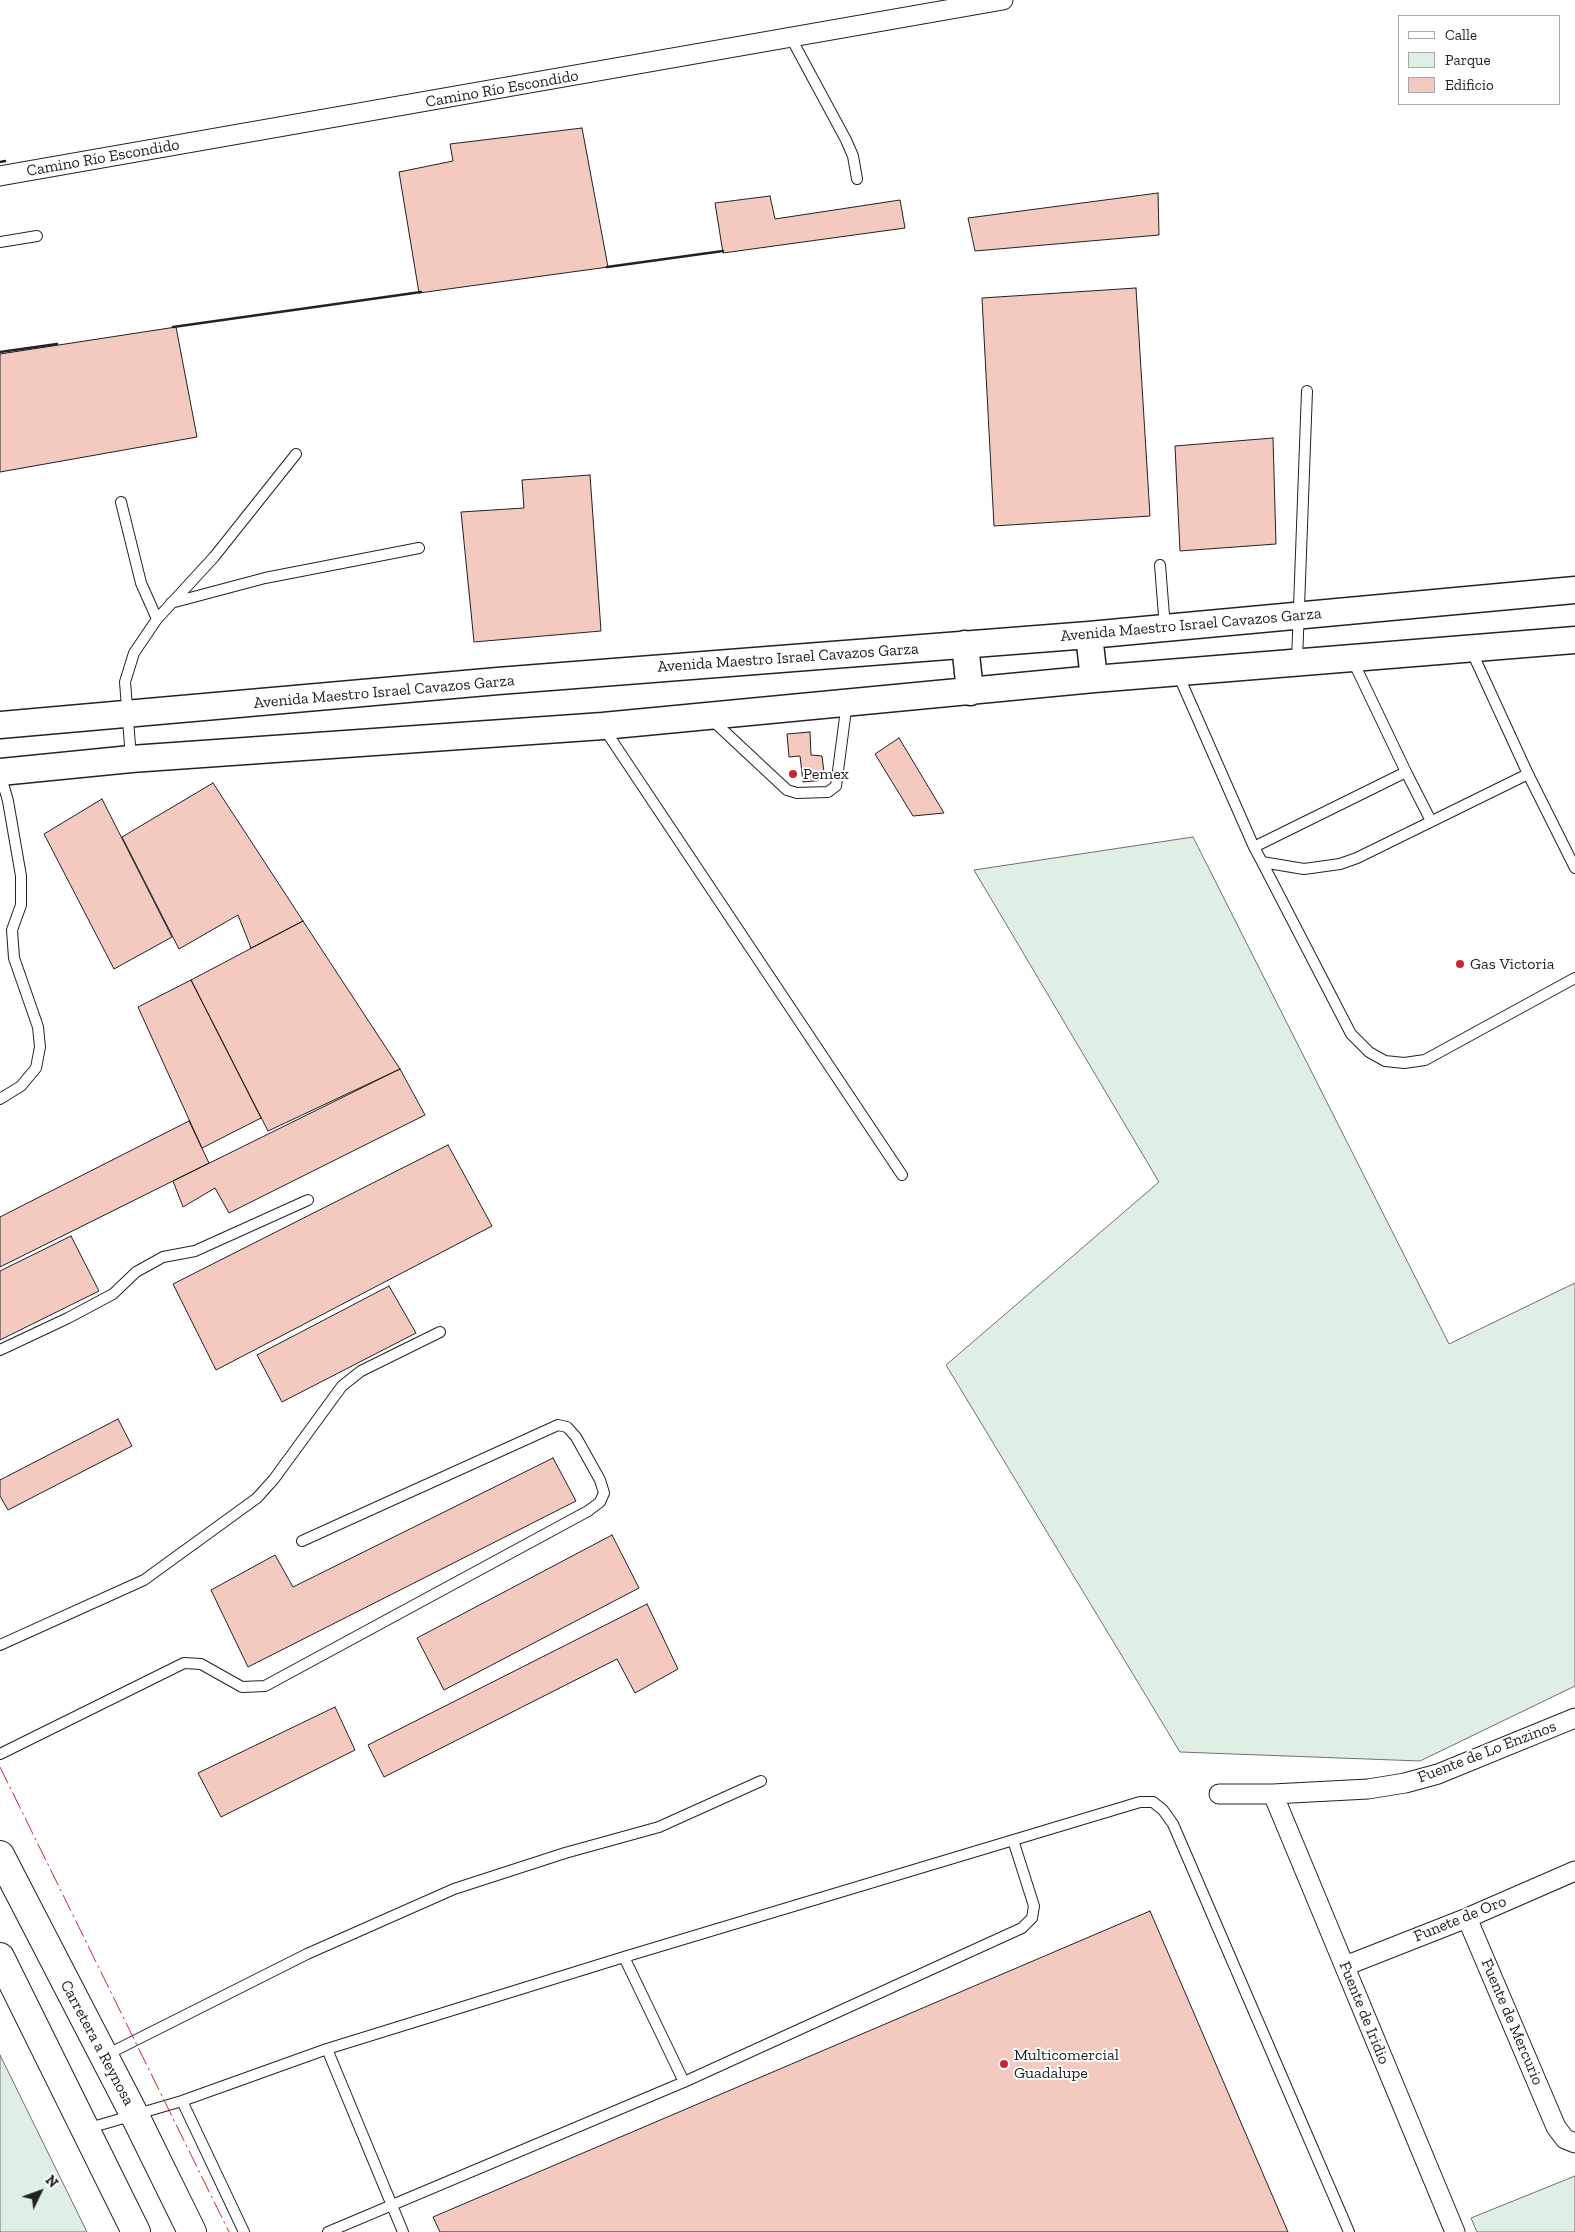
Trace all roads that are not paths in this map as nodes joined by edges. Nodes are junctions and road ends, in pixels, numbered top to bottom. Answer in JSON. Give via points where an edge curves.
{"nodes":[{"id":1,"x":1003,"y":0,"type":"edge"},
{"id":2,"x":791,"y":38,"type":"junction"},
{"id":3,"x":0,"y":176,"type":"edge"},
{"id":4,"x":858,"y":179,"type":"dead end"},
{"id":5,"x":37,"y":236,"type":"dead end"},
{"id":6,"x":0,"y":242,"type":"edge"},
{"id":7,"x":1307,"y":391,"type":"dead end"},
{"id":8,"x":296,"y":454,"type":"dead end"},
{"id":9,"x":121,"y":502,"type":"dead end"},
{"id":10,"x":419,"y":548,"type":"dead end"},
{"id":11,"x":1160,"y":565,"type":"dead end"},
{"id":12,"x":1575,"y":590,"type":"edge"},
{"id":13,"x":170,"y":604,"type":"junction"},
{"id":14,"x":1297,"y":615,"type":"junction"},
{"id":15,"x":157,"y":619,"type":"junction"},
{"id":16,"x":1165,"y":628,"type":"junction"},
{"id":17,"x":1089,"y":634,"type":"junction"},
{"id":18,"x":1575,"y":640,"type":"edge"},
{"id":19,"x":965,"y":644,"type":"junction"},
{"id":20,"x":1470,"y":648,"type":"junction"},
{"id":21,"x":1352,"y":658,"type":"junction"},
{"id":22,"x":1297,"y":662,"type":"junction"},
{"id":23,"x":1177,"y":672,"type":"junction"},
{"id":24,"x":1094,"y":679,"type":"junction"},
{"id":25,"x":970,"y":692,"type":"junction"},
{"id":26,"x":847,"y":702,"type":"junction"},
{"id":27,"x":707,"y":714,"type":"junction"},
{"id":28,"x":127,"y":715,"type":"junction"},
{"id":29,"x":0,"y":725,"type":"edge"},
{"id":30,"x":603,"y":726,"type":"junction"},
{"id":31,"x":131,"y":759,"type":"junction"},
{"id":32,"x":0,"y":772,"type":"edge"},
{"id":33,"x":1406,"y":772,"type":"junction"},
{"id":34,"x":1528,"y":774,"type":"junction"},
{"id":35,"x":1431,"y":821,"type":"junction"},
{"id":36,"x":1254,"y":847,"type":"junction"},
{"id":37,"x":1262,"y":862,"type":"junction"},
{"id":38,"x":1575,"y":868,"type":"edge"},
{"id":39,"x":1575,"y":978,"type":"edge"},
{"id":40,"x":0,"y":1099,"type":"edge"},
{"id":41,"x":902,"y":1175,"type":"dead end"},
{"id":42,"x":308,"y":1200,"type":"dead end"},
{"id":43,"x":440,"y":1332,"type":"dead end"},
{"id":44,"x":0,"y":1350,"type":"edge"},
{"id":45,"x":302,"y":1541,"type":"dead end"},
{"id":46,"x":0,"y":1645,"type":"edge"},
{"id":47,"x":1575,"y":1718,"type":"edge"},
{"id":48,"x":0,"y":1754,"type":"edge"},
{"id":49,"x":761,"y":1781,"type":"dead end"},
{"id":50,"x":1219,"y":1794,"type":"dead end"},
{"id":51,"x":1273,"y":1794,"type":"junction"},
{"id":52,"x":1013,"y":1840,"type":"junction"},
{"id":53,"x":0,"y":1855,"type":"edge"},
{"id":54,"x":1575,"y":1871,"type":"edge"},
{"id":55,"x":1467,"y":1918,"type":"junction"},
{"id":56,"x":0,"y":1957,"type":"edge"},
{"id":57,"x":624,"y":1957,"type":"junction"},
{"id":58,"x":1345,"y":1966,"type":"junction"},
{"id":59,"x":327,"y":2048,"type":"junction"},
{"id":60,"x":103,"y":2056,"type":"junction"},
{"id":61,"x":684,"y":2082,"type":"junction"},
{"id":62,"x":182,"y":2101,"type":"junction"},
{"id":63,"x":135,"y":2116,"type":"junction"},
{"id":64,"x":85,"y":2130,"type":"junction"},
{"id":65,"x":1575,"y":2143,"type":"edge"},
{"id":66,"x":392,"y":2204,"type":"junction"},
{"id":67,"x":136,"y":2232,"type":"edge"},
{"id":68,"x":192,"y":2232,"type":"edge"},
{"id":69,"x":244,"y":2232,"type":"edge"},
{"id":70,"x":328,"y":2232,"type":"edge"},
{"id":71,"x":403,"y":2232,"type":"edge"},
{"id":72,"x":1349,"y":2232,"type":"edge"},
{"id":73,"x":1455,"y":2232,"type":"edge"}],
"edges":[{"from":1,"to":2,"type":"street","name":"Camino Río Escondido"},
{"from":2,"to":3,"type":"street","name":"Camino Río Escondido"},
{"from":2,"to":4,"type":"lane","via":[[846,140]]},
{"from":5,"to":6,"type":"lane"},
{"from":7,"to":14,"type":"lane"},
{"from":8,"to":13,"type":"lane","via":[[214,556]]},
{"from":9,"to":15,"type":"lane","via":[[142,582]]},
{"from":10,"to":13,"type":"lane","via":[[265,578]]},
{"from":11,"to":16,"type":"lane"},
{"from":12,"to":14,"type":"main road","name":"Avenida Maestro Israel Cavazos Garza"},
{"from":13,"to":15,"type":"lane"},
{"from":14,"to":16,"type":"main road","name":"Avenida Maestro Israel Cavazos Garza"},
{"from":14,"to":22,"type":"lane"},
{"from":15,"to":28,"type":"lane","via":[[134,653],[125,682]]},
{"from":16,"to":17,"type":"main road","name":"Avenida Maestro Israel Cavazos Garza"},
{"from":17,"to":19,"type":"main road","name":"Avenida Maestro Israel Cavazos Garza"},
{"from":17,"to":24,"type":"main road"},
{"from":18,"to":20,"type":"main road"},
{"from":19,"to":25,"type":"main road"},
{"from":19,"to":28,"type":"main road","name":"Avenida Maestro Israel Cavazos Garza","via":[[498,681]]},
{"from":20,"to":21,"type":"main road"},
{"from":20,"to":34,"type":"lane"},
{"from":21,"to":22,"type":"main road"},
{"from":21,"to":33,"type":"lane"},
{"from":22,"to":23,"type":"main road"},
{"from":23,"to":24,"type":"main road"},
{"from":23,"to":36,"type":"lane"},
{"from":24,"to":25,"type":"main road"},
{"from":25,"to":26,"type":"main road"},
{"from":26,"to":27,"type":"main road"},
{"from":26,"to":27,"type":"lane","via":[[836,786],[828,792],[797,793],[787,790]]},
{"from":27,"to":30,"type":"main road"},
{"from":28,"to":29,"type":"main road","name":"Avenida Maestro Israel Cavazos Garza"},
{"from":28,"to":31,"type":"lane"},
{"from":30,"to":31,"type":"main road"},
{"from":30,"to":41,"type":"lane"},
{"from":31,"to":32,"type":"main road"},
{"from":32,"to":40,"type":"lane","via":[[21,876],[21,905],[12,930],[14,958],[38,1027],[40,1047],[36,1068],[21,1086]]},
{"from":33,"to":35,"type":"lane"},
{"from":33,"to":36,"type":"lane"},
{"from":34,"to":35,"type":"lane"},
{"from":34,"to":38,"type":"lane"},
{"from":35,"to":37,"type":"lane","via":[[1340,864],[1304,869]]},
{"from":36,"to":37,"type":"lane"},
{"from":37,"to":39,"type":"lane","via":[[1351,1034],[1369,1052],[1385,1060],[1404,1063],[1425,1060]]},
{"from":42,"to":44,"type":"lane","via":[[195,1251],[163,1257],[136,1272],[112,1294]]},
{"from":43,"to":46,"type":"lane","via":[[361,1371],[342,1386],[257,1498],[144,1580]]},
{"from":45,"to":48,"type":"lane","via":[[558,1425],[576,1437],[604,1493],[600,1502],[588,1511],[264,1686],[242,1687],[201,1664],[184,1662]]},
{"from":47,"to":51,"type":"street","name":"Fuente de Lo Enzinos","via":[[1438,1774],[1405,1783],[1368,1789]]},
{"from":49,"to":60,"type":"lane","via":[[659,1827],[454,1889],[307,1954]]},
{"from":50,"to":51,"type":"street","name":"Fuente de Lo Enzinos"},
{"from":51,"to":58,"type":"street","name":"Fuente de Iridio"},
{"from":52,"to":57,"type":"lane"},
{"from":52,"to":61,"type":"lane","via":[[1034,1906],[1032,1918],[1022,1928]]},
{"from":52,"to":72,"type":"lane","via":[[1140,1802],[1153,1802],[1163,1810],[1173,1824]]},
{"from":53,"to":60,"type":"main road","name":"Carretera a Reynosa"},
{"from":54,"to":55,"type":"street","name":"Funete de Oro"},
{"from":55,"to":58,"type":"street","name":"Funete de Oro"},
{"from":55,"to":65,"type":"street","name":"Fuente de Mercurio","via":[[1556,2127],[1565,2139]]},
{"from":56,"to":64,"type":"main road"},
{"from":57,"to":59,"type":"lane"},
{"from":57,"to":61,"type":"lane"},
{"from":58,"to":73,"type":"street","name":"Fuente de Iridio"},
{"from":59,"to":62,"type":"lane"},
{"from":59,"to":66,"type":"lane"},
{"from":60,"to":63,"type":"main road","name":"Carretera a Reynosa"},
{"from":61,"to":66,"type":"lane"},
{"from":62,"to":63,"type":"lane"},
{"from":62,"to":69,"type":"lane"},
{"from":63,"to":64,"type":"lane"},
{"from":63,"to":68,"type":"main road","name":"Carretera a Reynosa"},
{"from":64,"to":67,"type":"main road"},
{"from":66,"to":70,"type":"lane"},
{"from":66,"to":71,"type":"lane"}]}
